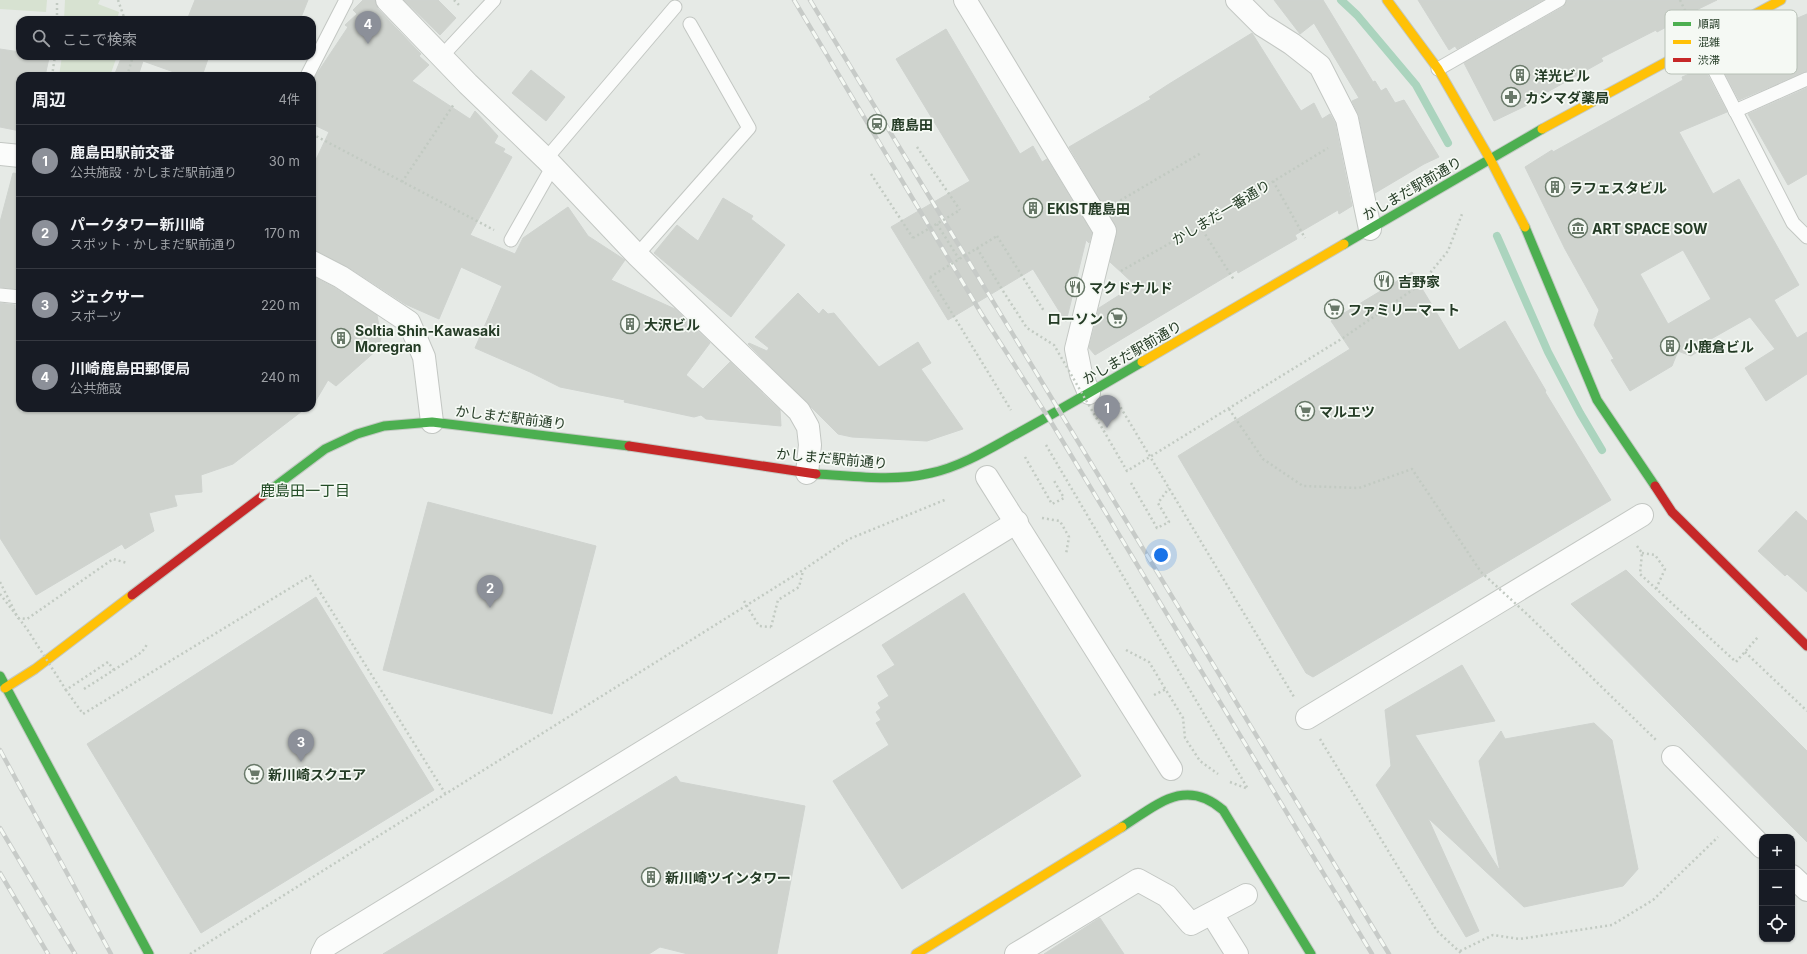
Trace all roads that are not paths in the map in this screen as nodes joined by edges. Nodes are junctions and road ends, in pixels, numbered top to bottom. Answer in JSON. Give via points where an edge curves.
{"nodes":[{"id":1,"x":346,"y":0,"type":"edge"},
{"id":2,"x":387,"y":0,"type":"edge"},
{"id":3,"x":494,"y":0,"type":"edge"},
{"id":4,"x":965,"y":0,"type":"edge"},
{"id":5,"x":1237,"y":0,"type":"edge"},
{"id":6,"x":1386,"y":0,"type":"edge"},
{"id":7,"x":1559,"y":0,"type":"edge"},
{"id":8,"x":1781,"y":0,"type":"edge"},
{"id":9,"x":675,"y":7,"type":"dead end"},
{"id":10,"x":1762,"y":10,"type":"edge"},
{"id":11,"x":690,"y":24,"type":"dead end"},
{"id":12,"x":441,"y":57,"type":"junction"},
{"id":13,"x":316,"y":58,"type":"edge"},
{"id":14,"x":315,"y":60,"type":"edge"},
{"id":15,"x":1665,"y":62,"type":"edge"},
{"id":16,"x":1438,"y":69,"type":"junction"},
{"id":17,"x":309,"y":72,"type":"edge"},
{"id":18,"x":1716,"y":74,"type":"edge"},
{"id":19,"x":1807,"y":78,"type":"edge"},
{"id":20,"x":1735,"y":111,"type":"junction"},
{"id":21,"x":0,"y":154,"type":"edge"},
{"id":22,"x":16,"y":156,"type":"edge"},
{"id":23,"x":1490,"y":159,"type":"junction"},
{"id":24,"x":549,"y":163,"type":"junction"},
{"id":25,"x":1370,"y":229,"type":"junction"},
{"id":26,"x":1807,"y":237,"type":"edge"},
{"id":27,"x":512,"y":240,"type":"road end"},
{"id":28,"x":637,"y":255,"type":"junction"},
{"id":29,"x":316,"y":264,"type":"edge"},
{"id":30,"x":0,"y":295,"type":"edge"},
{"id":31,"x":16,"y":297,"type":"edge"},
{"id":32,"x":1089,"y":394,"type":"junction"},
{"id":33,"x":432,"y":422,"type":"junction"},
{"id":34,"x":807,"y":473,"type":"junction"},
{"id":35,"x":987,"y":477,"type":"dead end"},
{"id":36,"x":1633,"y":520,"type":"road end"},
{"id":37,"x":1017,"y":522,"type":"junction"},
{"id":38,"x":1807,"y":646,"type":"edge"},
{"id":39,"x":0,"y":676,"type":"edge"},
{"id":40,"x":5,"y":688,"type":"junction"},
{"id":41,"x":1307,"y":718,"type":"road end"},
{"id":42,"x":1673,"y":757,"type":"road end"},
{"id":43,"x":1171,"y":769,"type":"dead end"},
{"id":44,"x":1759,"y":844,"type":"edge"},
{"id":45,"x":1795,"y":879,"type":"edge"},
{"id":46,"x":1807,"y":890,"type":"edge"},
{"id":47,"x":1246,"y":895,"type":"dead end"},
{"id":48,"x":1212,"y":914,"type":"junction"},
{"id":49,"x":149,"y":954,"type":"edge"},
{"id":50,"x":322,"y":954,"type":"edge"},
{"id":51,"x":916,"y":954,"type":"edge"},
{"id":52,"x":1016,"y":954,"type":"edge"},
{"id":53,"x":1237,"y":954,"type":"edge"},
{"id":54,"x":1311,"y":954,"type":"edge"}],
"edges":[{"from":1,"to":13,"type":"lane"},
{"from":2,"to":12,"type":"street"},
{"from":3,"to":12,"type":"lane"},
{"from":4,"to":32,"type":"street","via":[[1105,230],[1076,349],[1081,374]]},
{"from":5,"to":25,"type":"street","via":[[1262,25],[1320,66],[1347,119]]},
{"from":6,"to":16,"type":"street"},
{"from":7,"to":16,"type":"lane"},
{"from":8,"to":10,"type":"street","name":"かしまだ駅前通り"},
{"from":9,"to":24,"type":"lane"},
{"from":11,"to":28,"type":"lane","via":[[749,128]]},
{"from":12,"to":24,"type":"street"},
{"from":14,"to":17,"type":"lane"},
{"from":15,"to":23,"type":"street","name":"かしまだ駅前通り"},
{"from":16,"to":23,"type":"street"},
{"from":18,"to":20,"type":"lane"},
{"from":19,"to":20,"type":"lane"},
{"from":20,"to":26,"type":"lane","via":[[1794,223]]},
{"from":21,"to":22,"type":"street"},
{"from":23,"to":25,"type":"street","name":"かしまだ駅前通り"},
{"from":23,"to":38,"type":"street","via":[[1532,240],[1597,400],[1672,512]]},
{"from":24,"to":27,"type":"lane"},
{"from":24,"to":28,"type":"street"},
{"from":25,"to":32,"type":"street","name":"かしまだ駅前通り"},
{"from":28,"to":34,"type":"street","via":[[799,411],[808,427],[810,445]]},
{"from":29,"to":33,"type":"street","via":[[341,277],[409,322],[424,357]]},
{"from":30,"to":31,"type":"lane"},
{"from":32,"to":34,"type":"street","name":"かしまだ駅前通り","via":[[978,455],[932,473],[879,478]]},
{"from":33,"to":34,"type":"street","name":"かしまだ駅前通り","via":[[659,450]]},
{"from":33,"to":40,"type":"street","name":"かしまだ駅前通り","via":[[384,426],[357,434],[325,449],[35,669]]},
{"from":35,"to":37,"type":"street"},
{"from":36,"to":41,"type":"street"},
{"from":37,"to":43,"type":"street"},
{"from":37,"to":50,"type":"street","via":[[326,946]]},
{"from":39,"to":40,"type":"street"},
{"from":40,"to":49,"type":"street"},
{"from":42,"to":44,"type":"street"},
{"from":45,"to":46,"type":"street"},
{"from":47,"to":48,"type":"street"},
{"from":48,"to":52,"type":"street","via":[[1191,924],[1167,896],[1138,880]]},
{"from":48,"to":53,"type":"street"},
{"from":51,"to":54,"type":"street","via":[[1169,798],[1194,794],[1210,798],[1223,810]]}]}
